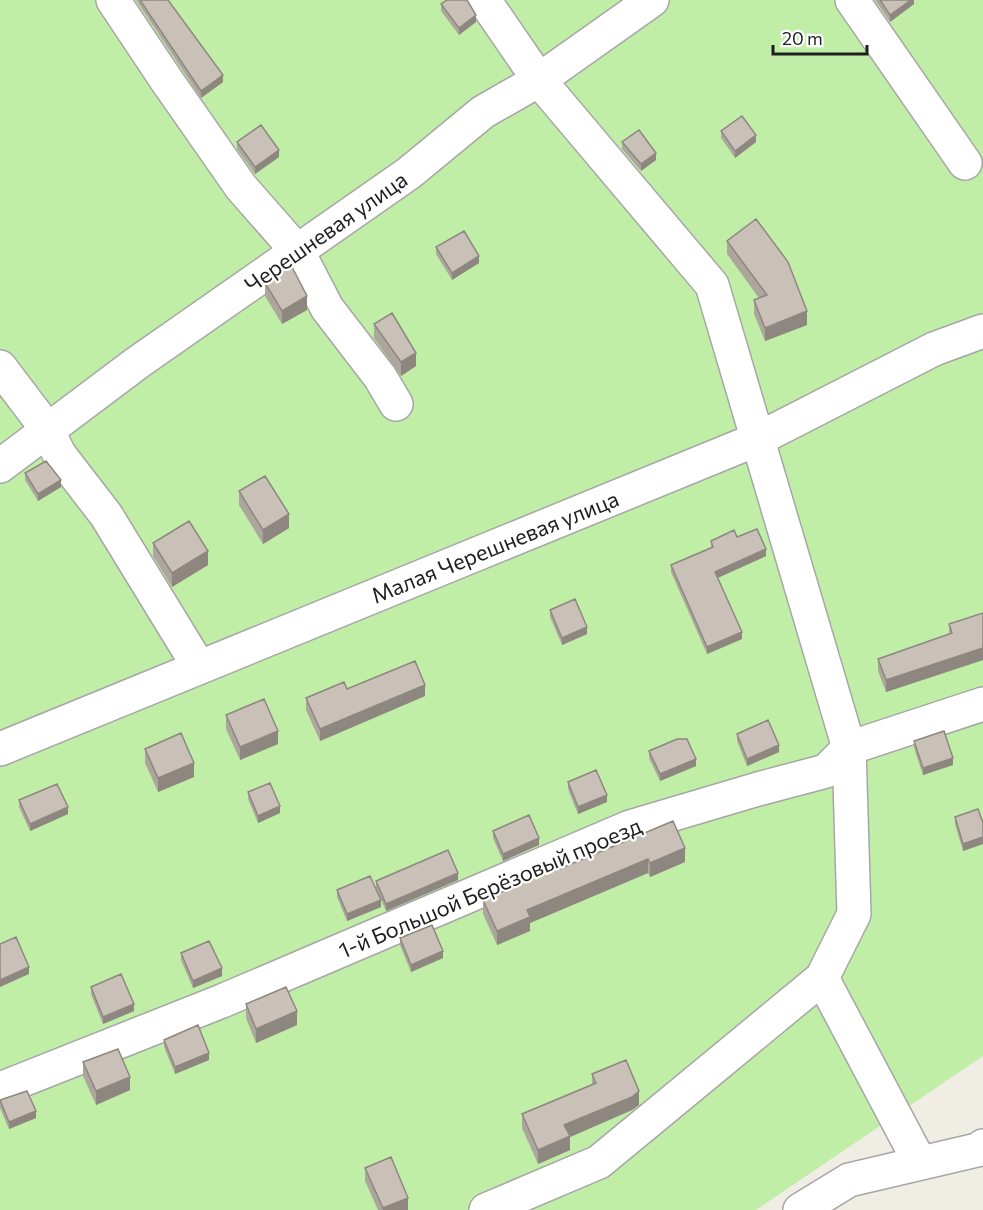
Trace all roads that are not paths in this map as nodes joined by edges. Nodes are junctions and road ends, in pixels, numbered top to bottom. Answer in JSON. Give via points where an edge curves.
{"nodes":[{"id":1,"x":112,"y":0,"type":"edge"},
{"id":2,"x":484,"y":0,"type":"edge"},
{"id":3,"x":652,"y":0,"type":"edge"},
{"id":4,"x":852,"y":0,"type":"edge"},
{"id":5,"x":539,"y":80,"type":"junction"},
{"id":6,"x":965,"y":163,"type":"dead end"},
{"id":7,"x":298,"y":252,"type":"junction"},
{"id":8,"x":983,"y":332,"type":"edge"},
{"id":9,"x":0,"y":367,"type":"edge"},
{"id":10,"x":396,"y":404,"type":"dead end"},
{"id":11,"x":47,"y":429,"type":"junction"},
{"id":12,"x":758,"y":439,"type":"junction"},
{"id":13,"x":0,"y":465,"type":"edge"},
{"id":14,"x":199,"y":668,"type":"junction"},
{"id":15,"x":983,"y":704,"type":"edge"},
{"id":16,"x":849,"y":748,"type":"junction"},
{"id":17,"x":0,"y":749,"type":"edge"},
{"id":18,"x":822,"y":978,"type":"junction"},
{"id":19,"x":0,"y":1089,"type":"edge"},
{"id":20,"x":983,"y":1146,"type":"edge"},
{"id":21,"x":920,"y":1163,"type":"junction"},
{"id":22,"x":486,"y":1210,"type":"edge"},
{"id":23,"x":800,"y":1210,"type":"edge"}],
"edges":[{"from":1,"to":7,"type":"lane","via":[[241,187]]},
{"from":2,"to":5,"type":"lane"},
{"from":3,"to":5,"type":"lane","name":"Черешневая улица"},
{"from":4,"to":6,"type":"lane"},
{"from":5,"to":7,"type":"lane","name":"Черешневая улица","via":[[483,112],[409,173]]},
{"from":5,"to":12,"type":"lane","via":[[712,285]]},
{"from":7,"to":10,"type":"lane","via":[[327,308]]},
{"from":7,"to":11,"type":"lane","name":"Черешневая улица"},
{"from":8,"to":12,"type":"lane","name":"Малая Черешневая улица","via":[[934,349]]},
{"from":9,"to":11,"type":"lane"},
{"from":11,"to":13,"type":"lane","name":"Черешневая улица"},
{"from":11,"to":14,"type":"lane","via":[[59,454],[106,515]]},
{"from":12,"to":14,"type":"lane","name":"Малая Черешневая улица"},
{"from":12,"to":16,"type":"lane"},
{"from":14,"to":17,"type":"lane","name":"Малая Черешневая улица"},
{"from":15,"to":16,"type":"lane","name":"1-й Большой Берёзовый проезд"},
{"from":16,"to":18,"type":"lane","via":[[854,914]]},
{"from":16,"to":19,"type":"lane","name":"1-й Большой Берёзовый проезд","via":[[826,771],[630,827],[222,1001]]},
{"from":18,"to":21,"type":"lane"},
{"from":18,"to":22,"type":"lane","via":[[599,1162]]},
{"from":20,"to":21,"type":"lane"},
{"from":21,"to":23,"type":"lane","via":[[849,1180]]}]}
